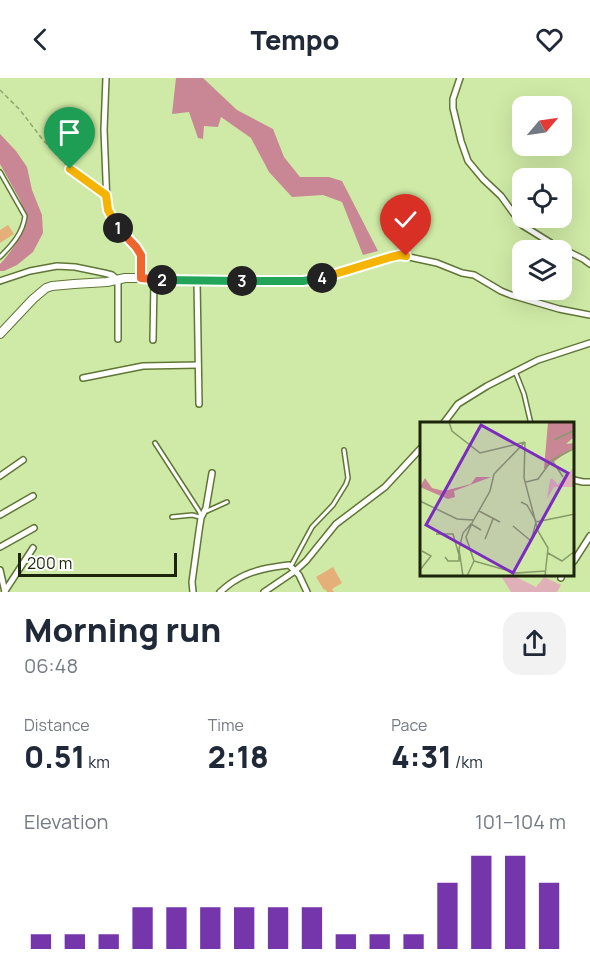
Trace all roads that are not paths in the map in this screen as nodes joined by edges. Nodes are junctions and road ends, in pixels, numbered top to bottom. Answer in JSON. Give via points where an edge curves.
{"nodes":[{"id":1,"x":106,"y":78,"type":"edge"},
{"id":2,"x":460,"y":78,"type":"edge"},
{"id":3,"x":0,"y":172,"type":"edge"},
{"id":4,"x":0,"y":257,"type":"edge"},
{"id":5,"x":590,"y":264,"type":"edge"},
{"id":6,"x":141,"y":278,"type":"junction"},
{"id":7,"x":118,"y":280,"type":"junction"},
{"id":8,"x":154,"y":280,"type":"junction"},
{"id":9,"x":197,"y":280,"type":"junction"},
{"id":10,"x":0,"y":281,"type":"edge"},
{"id":11,"x":590,"y":315,"type":"edge"},
{"id":12,"x":0,"y":334,"type":"edge"},
{"id":13,"x":118,"y":339,"type":"dead end"},
{"id":14,"x":153,"y":340,"type":"dead end"},
{"id":15,"x":590,"y":343,"type":"edge"},
{"id":16,"x":198,"y":365,"type":"junction"},
{"id":17,"x":515,"y":370,"type":"junction"},
{"id":18,"x":83,"y":378,"type":"dead end"},
{"id":19,"x":199,"y":404,"type":"dead end"},
{"id":20,"x":447,"y":422,"type":"edge"},
{"id":21,"x":531,"y":422,"type":"edge"},
{"id":22,"x":155,"y":443,"type":"dead end"},
{"id":23,"x":420,"y":449,"type":"edge"},
{"id":24,"x":344,"y":450,"type":"dead end"},
{"id":25,"x":23,"y":460,"type":"dead end"},
{"id":26,"x":212,"y":472,"type":"dead end"},
{"id":27,"x":0,"y":476,"type":"edge"},
{"id":28,"x":575,"y":481,"type":"edge"},
{"id":29,"x":590,"y":483,"type":"edge"},
{"id":30,"x":33,"y":496,"type":"dead end"},
{"id":31,"x":227,"y":502,"type":"dead end"},
{"id":32,"x":205,"y":512,"type":"junction"},
{"id":33,"x":0,"y":515,"type":"edge"},
{"id":34,"x":172,"y":518,"type":"dead end"},
{"id":35,"x":201,"y":518,"type":"junction"},
{"id":36,"x":34,"y":528,"type":"dead end"},
{"id":37,"x":590,"y":536,"type":"edge"},
{"id":38,"x":0,"y":547,"type":"edge"},
{"id":39,"x":33,"y":548,"type":"dead end"},
{"id":40,"x":575,"y":558,"type":"edge"},
{"id":41,"x":293,"y":569,"type":"junction"},
{"id":42,"x":0,"y":570,"type":"edge"},
{"id":43,"x":5,"y":592,"type":"edge"},
{"id":44,"x":193,"y":592,"type":"edge"},
{"id":45,"x":220,"y":592,"type":"edge"},
{"id":46,"x":264,"y":592,"type":"edge"},
{"id":47,"x":307,"y":592,"type":"edge"}],
"edges":[{"from":1,"to":6,"type":"street","via":[[108,210],[141,255]]},
{"from":2,"to":5,"type":"street","via":[[453,108],[468,161],[501,195],[522,225]]},
{"from":3,"to":4,"type":"lane","via":[[25,216],[21,232]]},
{"from":6,"to":7,"type":"street"},
{"from":6,"to":8,"type":"street"},
{"from":7,"to":10,"type":"street","via":[[104,273],[57,266]]},
{"from":7,"to":12,"type":"street","via":[[46,288]]},
{"from":7,"to":13,"type":"street"},
{"from":8,"to":9,"type":"street"},
{"from":8,"to":14,"type":"street"},
{"from":9,"to":11,"type":"street","via":[[311,280],[400,255],[480,278],[511,295]]},
{"from":9,"to":16,"type":"street"},
{"from":15,"to":17,"type":"street"},
{"from":16,"to":18,"type":"street","via":[[143,366]]},
{"from":16,"to":19,"type":"street"},
{"from":17,"to":20,"type":"street","via":[[458,404]]},
{"from":17,"to":21,"type":"lane"},
{"from":22,"to":35,"type":"lane"},
{"from":23,"to":41,"type":"street","via":[[386,487],[330,530],[306,561]]},
{"from":24,"to":41,"type":"lane","via":[[346,484],[308,532]]},
{"from":25,"to":27,"type":"street"},
{"from":26,"to":32,"type":"street"},
{"from":28,"to":29,"type":"street"},
{"from":30,"to":33,"type":"street"},
{"from":31,"to":32,"type":"lane"},
{"from":32,"to":35,"type":"street"},
{"from":34,"to":35,"type":"lane"},
{"from":35,"to":44,"type":"street"},
{"from":36,"to":38,"type":"street"},
{"from":37,"to":40,"type":"street"},
{"from":39,"to":43,"type":"street"},
{"from":41,"to":45,"type":"street","via":[[285,565],[265,569],[234,580]]},
{"from":41,"to":46,"type":"street"},
{"from":41,"to":47,"type":"street"},
{"from":42,"to":43,"type":"street"}]}
